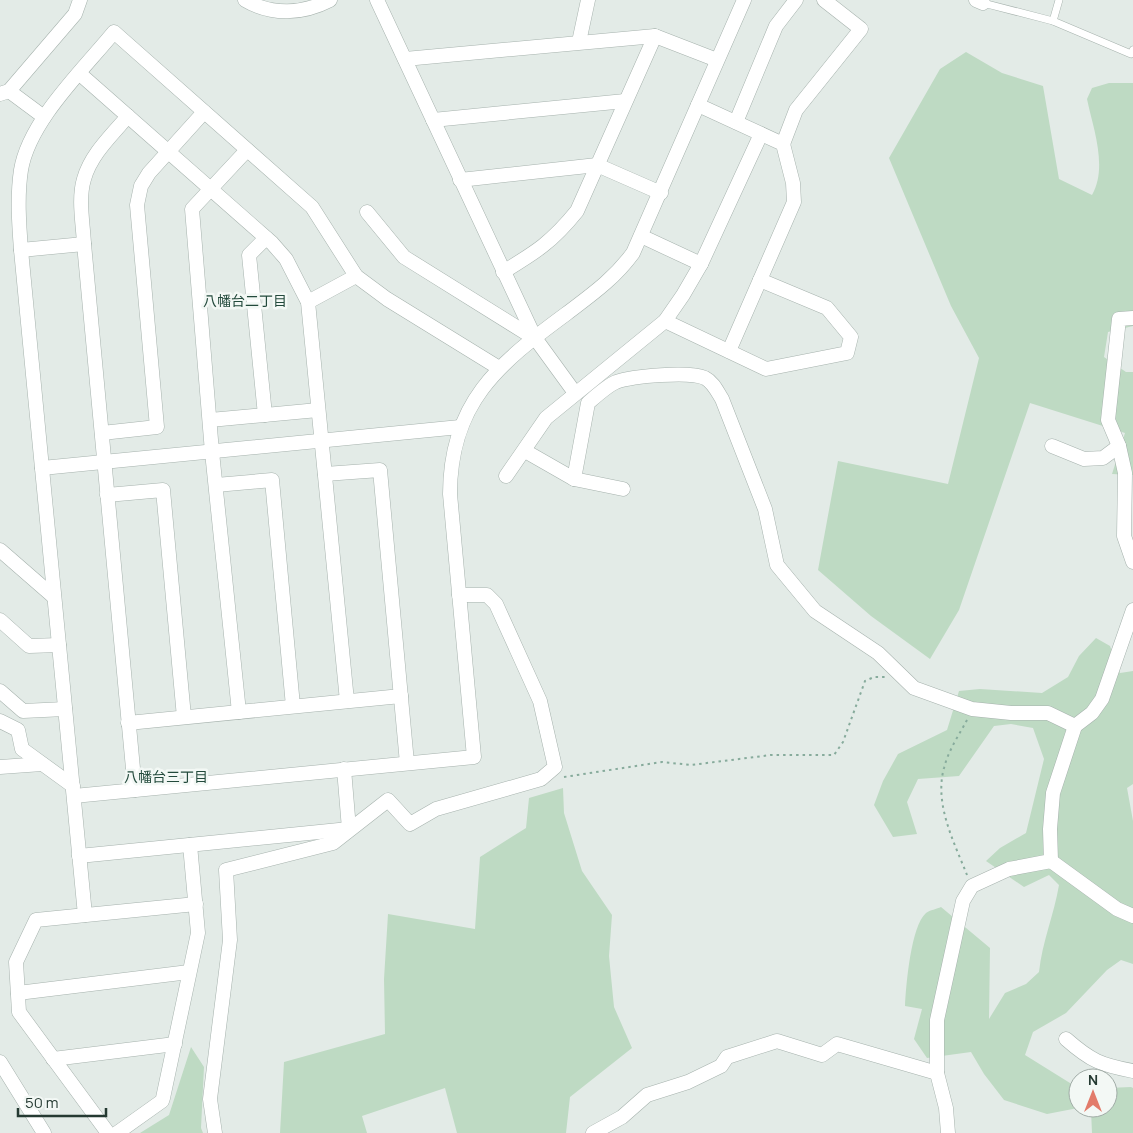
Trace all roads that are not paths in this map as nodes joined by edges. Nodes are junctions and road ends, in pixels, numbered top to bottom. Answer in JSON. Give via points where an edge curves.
{"nodes":[{"id":1,"x":80,"y":0,"type":"edge"},
{"id":2,"x":245,"y":0,"type":"edge"},
{"id":3,"x":330,"y":0,"type":"edge"},
{"id":4,"x":377,"y":0,"type":"edge"},
{"id":5,"x":588,"y":0,"type":"edge"},
{"id":6,"x":744,"y":0,"type":"edge"},
{"id":7,"x":796,"y":0,"type":"edge"},
{"id":8,"x":824,"y":0,"type":"edge"},
{"id":9,"x":1060,"y":0,"type":"edge"},
{"id":10,"x":980,"y":2,"type":"edge"},
{"id":11,"x":1052,"y":21,"type":"junction"},
{"id":12,"x":655,"y":36,"type":"junction"},
{"id":13,"x":579,"y":42,"type":"junction"},
{"id":14,"x":1133,"y":50,"type":"edge"},
{"id":15,"x":405,"y":59,"type":"junction"},
{"id":16,"x":717,"y":60,"type":"junction"},
{"id":17,"x":80,"y":74,"type":"junction"},
{"id":18,"x":5,"y":92,"type":"edge"},
{"id":19,"x":625,"y":101,"type":"junction"},
{"id":20,"x":698,"y":105,"type":"junction"},
{"id":21,"x":204,"y":112,"type":"junction"},
{"id":22,"x":128,"y":116,"type":"junction"},
{"id":23,"x":44,"y":117,"type":"junction"},
{"id":24,"x":433,"y":120,"type":"junction"},
{"id":25,"x":736,"y":122,"type":"junction"},
{"id":26,"x":761,"y":134,"type":"junction"},
{"id":27,"x":783,"y":144,"type":"junction"},
{"id":28,"x":247,"y":150,"type":"junction"},
{"id":29,"x":168,"y":151,"type":"junction"},
{"id":30,"x":597,"y":165,"type":"junction"},
{"id":31,"x":460,"y":180,"type":"junction"},
{"id":32,"x":210,"y":188,"type":"junction"},
{"id":33,"x":661,"y":193,"type":"junction"},
{"id":34,"x":367,"y":212,"type":"dead end"},
{"id":35,"x":641,"y":236,"type":"junction"},
{"id":36,"x":266,"y":238,"type":"junction"},
{"id":37,"x":84,"y":244,"type":"junction"},
{"id":38,"x":21,"y":250,"type":"junction"},
{"id":39,"x":701,"y":264,"type":"junction"},
{"id":40,"x":503,"y":272,"type":"junction"},
{"id":41,"x":356,"y":276,"type":"junction"},
{"id":42,"x":760,"y":280,"type":"junction"},
{"id":43,"x":308,"y":302,"type":"junction"},
{"id":44,"x":1133,"y":318,"type":"edge"},
{"id":45,"x":665,"y":321,"type":"junction"},
{"id":46,"x":534,"y":338,"type":"junction"},
{"id":47,"x":729,"y":351,"type":"junction"},
{"id":48,"x":499,"y":368,"type":"junction"},
{"id":49,"x":575,"y":393,"type":"junction"},
{"id":50,"x":318,"y":410,"type":"junction"},
{"id":51,"x":265,"y":415,"type":"junction"},
{"id":52,"x":210,"y":420,"type":"junction"},
{"id":53,"x":460,"y":427,"type":"junction"},
{"id":54,"x":102,"y":433,"type":"junction"},
{"id":55,"x":321,"y":440,"type":"junction"},
{"id":56,"x":1052,"y":446,"type":"dead end"},
{"id":57,"x":1120,"y":446,"type":"junction"},
{"id":58,"x":525,"y":450,"type":"junction"},
{"id":59,"x":212,"y":452,"type":"junction"},
{"id":60,"x":104,"y":462,"type":"junction"},
{"id":61,"x":42,"y":468,"type":"junction"},
{"id":62,"x":325,"y":474,"type":"junction"},
{"id":63,"x":506,"y":476,"type":"dead end"},
{"id":64,"x":574,"y":479,"type":"junction"},
{"id":65,"x":216,"y":485,"type":"junction"},
{"id":66,"x":623,"y":488,"type":"dead end"},
{"id":67,"x":107,"y":495,"type":"junction"},
{"id":68,"x":0,"y":550,"type":"edge"},
{"id":69,"x":1133,"y":562,"type":"edge"},
{"id":70,"x":459,"y":595,"type":"junction"},
{"id":71,"x":54,"y":597,"type":"junction"},
{"id":72,"x":1133,"y":610,"type":"edge"},
{"id":73,"x":0,"y":620,"type":"edge"},
{"id":74,"x":59,"y":644,"type":"junction"},
{"id":75,"x":0,"y":691,"type":"edge"},
{"id":76,"x":401,"y":696,"type":"junction"},
{"id":77,"x":347,"y":701,"type":"junction"},
{"id":78,"x":293,"y":706,"type":"junction"},
{"id":79,"x":65,"y":709,"type":"junction"},
{"id":80,"x":239,"y":712,"type":"junction"},
{"id":81,"x":184,"y":717,"type":"junction"},
{"id":82,"x":0,"y":721,"type":"edge"},
{"id":83,"x":128,"y":722,"type":"junction"},
{"id":84,"x":1075,"y":726,"type":"junction"},
{"id":85,"x":408,"y":763,"type":"junction"},
{"id":86,"x":42,"y":764,"type":"junction"},
{"id":87,"x":0,"y":767,"type":"edge"},
{"id":88,"x":344,"y":770,"type":"junction"},
{"id":89,"x":135,"y":790,"type":"junction"},
{"id":90,"x":73,"y":791,"type":"junction"},
{"id":91,"x":349,"y":829,"type":"junction"},
{"id":92,"x":190,"y":845,"type":"junction"},
{"id":93,"x":79,"y":856,"type":"junction"},
{"id":94,"x":1051,"y":861,"type":"junction"},
{"id":95,"x":196,"y":904,"type":"junction"},
{"id":96,"x":85,"y":915,"type":"junction"},
{"id":97,"x":1133,"y":916,"type":"edge"},
{"id":98,"x":189,"y":972,"type":"junction"},
{"id":99,"x":18,"y":993,"type":"junction"},
{"id":100,"x":1066,"y":1039,"type":"dead end"},
{"id":101,"x":175,"y":1044,"type":"junction"},
{"id":102,"x":54,"y":1059,"type":"junction"},
{"id":103,"x":0,"y":1062,"type":"edge"},
{"id":104,"x":1133,"y":1071,"type":"edge"},
{"id":105,"x":937,"y":1073,"type":"junction"},
{"id":106,"x":44,"y":1133,"type":"edge"},
{"id":107,"x":108,"y":1133,"type":"edge"},
{"id":108,"x":116,"y":1133,"type":"edge"},
{"id":109,"x":215,"y":1133,"type":"edge"},
{"id":110,"x":593,"y":1133,"type":"edge"},
{"id":111,"x":948,"y":1133,"type":"edge"}],
"edges":[{"from":1,"to":18,"type":"street","via":[[76,14]]},
{"from":2,"to":3,"type":"street","via":[[257,7],[295,12]]},
{"from":4,"to":15,"type":"street"},
{"from":5,"to":13,"type":"street"},
{"from":6,"to":16,"type":"street"},
{"from":7,"to":25,"type":"street","via":[[776,26]]},
{"from":8,"to":27,"type":"street","via":[[861,30],[796,110]]},
{"from":9,"to":11,"type":"lane"},
{"from":10,"to":11,"type":"lane"},
{"from":11,"to":14,"type":"lane","via":[[1131,54]]},
{"from":12,"to":13,"type":"street"},
{"from":12,"to":16,"type":"street"},
{"from":12,"to":19,"type":"street"},
{"from":13,"to":15,"type":"street"},
{"from":15,"to":24,"type":"street"},
{"from":16,"to":20,"type":"street"},
{"from":17,"to":21,"type":"street","via":[[114,32]]},
{"from":17,"to":22,"type":"street"},
{"from":17,"to":23,"type":"street"},
{"from":18,"to":23,"type":"street"},
{"from":19,"to":24,"type":"street"},
{"from":19,"to":30,"type":"street"},
{"from":20,"to":25,"type":"street"},
{"from":20,"to":33,"type":"street"},
{"from":21,"to":28,"type":"street"},
{"from":21,"to":29,"type":"street"},
{"from":22,"to":29,"type":"street"},
{"from":22,"to":37,"type":"street","via":[[101,148],[84,180]]},
{"from":23,"to":38,"type":"street","via":[[26,150],[21,169]]},
{"from":24,"to":31,"type":"street"},
{"from":25,"to":26,"type":"street"},
{"from":26,"to":27,"type":"street"},
{"from":26,"to":39,"type":"street"},
{"from":27,"to":42,"type":"street","via":[[793,183],[794,202]]},
{"from":28,"to":32,"type":"street"},
{"from":28,"to":41,"type":"street","via":[[312,207]]},
{"from":29,"to":32,"type":"street"},
{"from":29,"to":54,"type":"street","via":[[141,186],[137,205],[157,427]]},
{"from":30,"to":31,"type":"street"},
{"from":30,"to":33,"type":"street"},
{"from":30,"to":40,"type":"street","via":[[577,211],[560,232],[544,247]]},
{"from":31,"to":40,"type":"street"},
{"from":32,"to":36,"type":"street"},
{"from":32,"to":52,"type":"street","via":[[192,208]]},
{"from":33,"to":35,"type":"street"},
{"from":34,"to":46,"type":"street","via":[[404,257]]},
{"from":35,"to":39,"type":"street"},
{"from":35,"to":46,"type":"street","via":[[620,271]]},
{"from":36,"to":43,"type":"street","via":[[286,259]]},
{"from":36,"to":51,"type":"street","via":[[250,255]]},
{"from":37,"to":38,"type":"street"},
{"from":37,"to":54,"type":"street"},
{"from":38,"to":61,"type":"street"},
{"from":39,"to":45,"type":"street"},
{"from":40,"to":46,"type":"street"},
{"from":41,"to":43,"type":"street"},
{"from":41,"to":48,"type":"street","via":[[387,299]]},
{"from":42,"to":47,"type":"street"},
{"from":42,"to":47,"type":"street","via":[[827,308],[851,337],[847,353],[766,369]]},
{"from":43,"to":50,"type":"street"},
{"from":44,"to":57,"type":"street","via":[[1119,319],[1108,420]]},
{"from":45,"to":47,"type":"street"},
{"from":45,"to":49,"type":"street"},
{"from":46,"to":48,"type":"street"},
{"from":46,"to":49,"type":"street"},
{"from":48,"to":53,"type":"street","via":[[489,377]]},
{"from":49,"to":58,"type":"street","via":[[546,418]]},
{"from":50,"to":51,"type":"street"},
{"from":50,"to":55,"type":"street"},
{"from":51,"to":52,"type":"street"},
{"from":52,"to":59,"type":"street"},
{"from":53,"to":55,"type":"street"},
{"from":53,"to":70,"type":"street","via":[[452,452],[450,474]]},
{"from":54,"to":60,"type":"street"},
{"from":55,"to":59,"type":"street"},
{"from":55,"to":62,"type":"street"},
{"from":56,"to":57,"type":"street","via":[[1084,459],[1103,458]]},
{"from":57,"to":69,"type":"street","via":[[1126,473],[1124,536]]},
{"from":58,"to":63,"type":"street"},
{"from":58,"to":64,"type":"street"},
{"from":59,"to":60,"type":"street"},
{"from":59,"to":65,"type":"street"},
{"from":60,"to":61,"type":"street"},
{"from":60,"to":67,"type":"street"},
{"from":61,"to":71,"type":"street"},
{"from":62,"to":76,"type":"street","via":[[380,470]]},
{"from":62,"to":77,"type":"street"},
{"from":64,"to":66,"type":"street"},
{"from":64,"to":84,"type":"street","via":[[588,403],[616,382],[670,374],[704,378],[712,383],[722,399],[765,510],[773,552],[782,573],[815,611],[878,654],[914,688],[972,709],[1048,713]]},
{"from":65,"to":78,"type":"street","via":[[272,480]]},
{"from":65,"to":80,"type":"street"},
{"from":67,"to":81,"type":"street","via":[[163,490]]},
{"from":67,"to":83,"type":"street"},
{"from":68,"to":71,"type":"street"},
{"from":70,"to":85,"type":"street","via":[[474,757]]},
{"from":70,"to":91,"type":"street","via":[[487,595],[496,604],[540,701],[555,767],[541,779],[436,809],[410,824],[388,800]]},
{"from":71,"to":74,"type":"street"},
{"from":72,"to":84,"type":"street","via":[[1102,699],[1092,713]]},
{"from":73,"to":74,"type":"street","via":[[29,646]]},
{"from":74,"to":79,"type":"street"},
{"from":75,"to":79,"type":"street","via":[[23,712]]},
{"from":76,"to":77,"type":"street"},
{"from":76,"to":85,"type":"street"},
{"from":77,"to":78,"type":"street"},
{"from":78,"to":80,"type":"street"},
{"from":79,"to":90,"type":"street"},
{"from":80,"to":81,"type":"street"},
{"from":81,"to":83,"type":"street"},
{"from":82,"to":86,"type":"street","via":[[18,730],[22,749]]},
{"from":83,"to":89,"type":"street"},
{"from":84,"to":94,"type":"street","via":[[1053,793]]},
{"from":85,"to":88,"type":"street"},
{"from":86,"to":87,"type":"street"},
{"from":86,"to":90,"type":"street"},
{"from":88,"to":89,"type":"street"},
{"from":88,"to":91,"type":"street"},
{"from":89,"to":90,"type":"street"},
{"from":90,"to":93,"type":"street"},
{"from":91,"to":92,"type":"street"},
{"from":91,"to":109,"type":"street","via":[[332,843],[226,870],[230,940],[210,1099]]},
{"from":92,"to":93,"type":"street"},
{"from":92,"to":95,"type":"street"},
{"from":93,"to":96,"type":"street"},
{"from":94,"to":97,"type":"street","via":[[1117,909]]},
{"from":94,"to":105,"type":"street","via":[[1009,869],[972,886],[963,901],[937,1020]]},
{"from":95,"to":96,"type":"street"},
{"from":95,"to":98,"type":"street","via":[[198,933]]},
{"from":96,"to":99,"type":"street","via":[[36,920],[16,962]]},
{"from":98,"to":99,"type":"street"},
{"from":98,"to":101,"type":"street"},
{"from":99,"to":102,"type":"street","via":[[20,1012]]},
{"from":100,"to":104,"type":"street","via":[[1088,1058]]},
{"from":101,"to":102,"type":"street"},
{"from":101,"to":108,"type":"street","via":[[162,1101]]},
{"from":102,"to":107,"type":"street"},
{"from":103,"to":106,"type":"street"},
{"from":105,"to":110,"type":"street","via":[[837,1044],[822,1055],[778,1041],[727,1057],[721,1066],[688,1082],[647,1095],[622,1117]]},
{"from":105,"to":111,"type":"street","via":[[946,1108]]}]}
